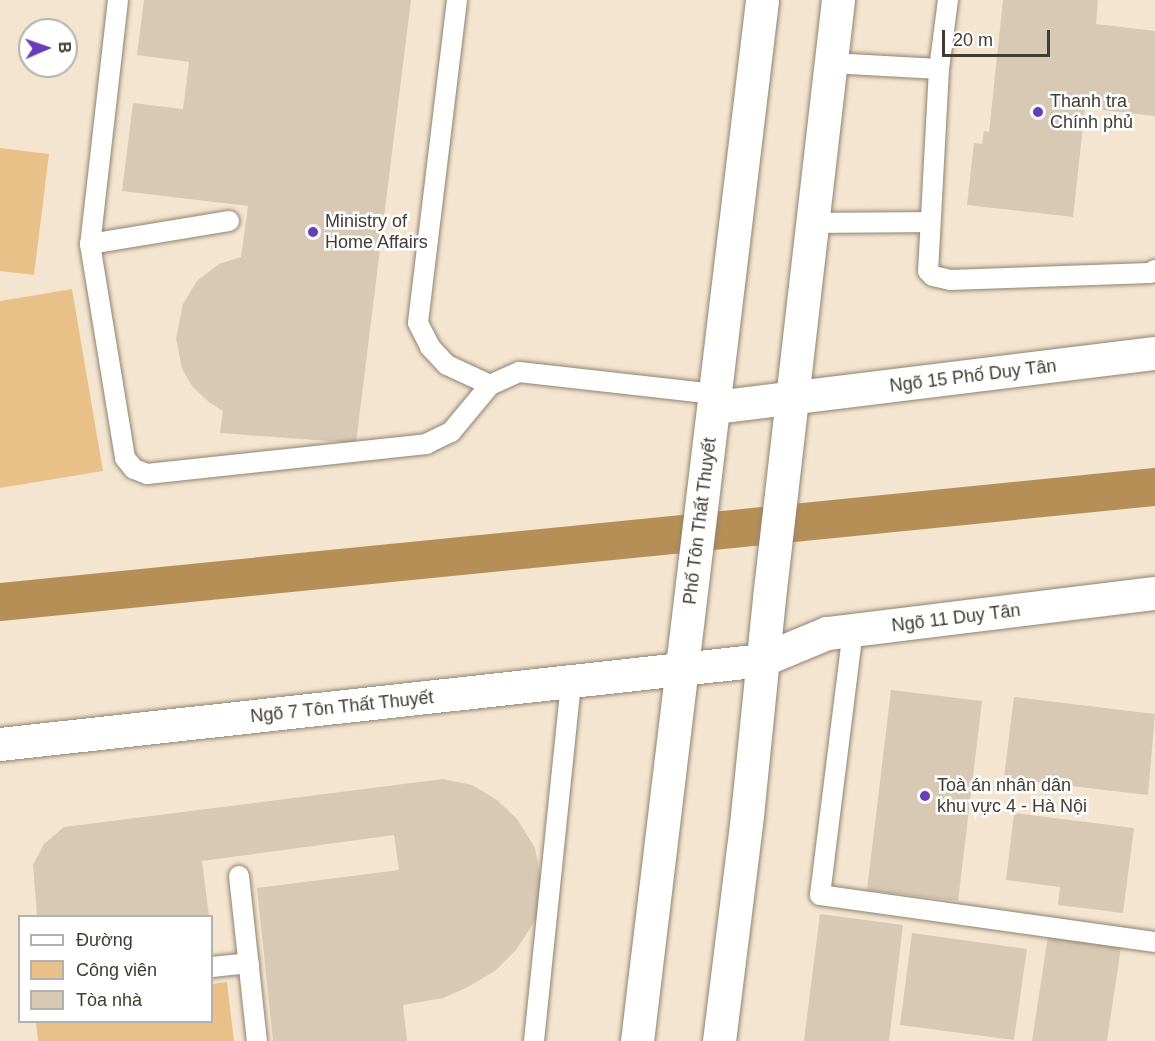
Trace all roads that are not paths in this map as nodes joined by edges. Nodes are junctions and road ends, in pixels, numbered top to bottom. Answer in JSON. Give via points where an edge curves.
{"nodes":[{"id":1,"x":118,"y":0,"type":"edge"},
{"id":2,"x":457,"y":0,"type":"edge"},
{"id":3,"x":762,"y":0,"type":"edge"},
{"id":4,"x":838,"y":0,"type":"edge"},
{"id":5,"x":948,"y":0,"type":"edge"},
{"id":6,"x":831,"y":63,"type":"junction"},
{"id":7,"x":939,"y":69,"type":"junction"},
{"id":8,"x":229,"y":221,"type":"dead end"},
{"id":9,"x":930,"y":222,"type":"junction"},
{"id":10,"x":813,"y":224,"type":"junction"},
{"id":11,"x":90,"y":244,"type":"junction"},
{"id":12,"x":1155,"y":270,"type":"edge"},
{"id":13,"x":1155,"y":353,"type":"edge"},
{"id":14,"x":490,"y":385,"type":"junction"},
{"id":15,"x":792,"y":399,"type":"junction"},
{"id":16,"x":714,"y":400,"type":"junction"},
{"id":17,"x":1155,"y":593,"type":"edge"},
{"id":18,"x":853,"y":630,"type":"junction"},
{"id":19,"x":762,"y":660,"type":"junction"},
{"id":20,"x":683,"y":669,"type":"junction"},
{"id":21,"x":571,"y":683,"type":"junction"},
{"id":22,"x":0,"y":744,"type":"edge"},
{"id":23,"x":239,"y":876,"type":"dead end"},
{"id":24,"x":1155,"y":942,"type":"edge"},
{"id":25,"x":249,"y":963,"type":"junction"},
{"id":26,"x":213,"y":967,"type":"edge"},
{"id":27,"x":257,"y":1041,"type":"edge"},
{"id":28,"x":534,"y":1041,"type":"edge"},
{"id":29,"x":637,"y":1041,"type":"edge"},
{"id":30,"x":719,"y":1041,"type":"edge"}],
"edges":[{"from":1,"to":11,"type":"lane"},
{"from":2,"to":14,"type":"lane","via":[[418,324],[430,347],[447,365]]},
{"from":3,"to":16,"type":"main road","name":"Phố Tôn Thất Thuyết"},
{"from":4,"to":6,"type":"main road"},
{"from":5,"to":7,"type":"lane"},
{"from":6,"to":7,"type":"lane"},
{"from":6,"to":10,"type":"main road"},
{"from":7,"to":9,"type":"lane"},
{"from":8,"to":11,"type":"lane"},
{"from":9,"to":10,"type":"lane"},
{"from":9,"to":12,"type":"lane","via":[[928,271],[939,279]]},
{"from":10,"to":15,"type":"main road"},
{"from":11,"to":14,"type":"lane","via":[[125,458],[134,470],[147,474],[426,444],[451,432]]},
{"from":13,"to":15,"type":"main road","name":"Ngõ 15 Phố Duy Tân"},
{"from":14,"to":16,"type":"lane","via":[[519,372]]},
{"from":15,"to":16,"type":"main road","name":"Ngõ 15 Phố Duy Tân"},
{"from":15,"to":19,"type":"main road"},
{"from":16,"to":20,"type":"main road","name":"Phố Tôn Thất Thuyết"},
{"from":17,"to":18,"type":"main road","name":"Ngõ 11 Duy Tân"},
{"from":18,"to":19,"type":"main road","name":"Ngõ 11 Duy Tân","via":[[827,633]]},
{"from":18,"to":24,"type":"lane","via":[[820,895]]},
{"from":19,"to":20,"type":"main road","name":"Ngõ 11 Duy Tân"},
{"from":19,"to":30,"type":"main road"},
{"from":20,"to":21,"type":"main road","name":"Ngõ 7 Tôn Thất Thuyết"},
{"from":20,"to":29,"type":"main road","name":"Phố Tôn Thất Thuyết"},
{"from":21,"to":22,"type":"main road","name":"Ngõ 7 Tôn Thất Thuyết"},
{"from":21,"to":28,"type":"lane"},
{"from":23,"to":25,"type":"lane"},
{"from":25,"to":26,"type":"lane"},
{"from":25,"to":27,"type":"lane"}]}
